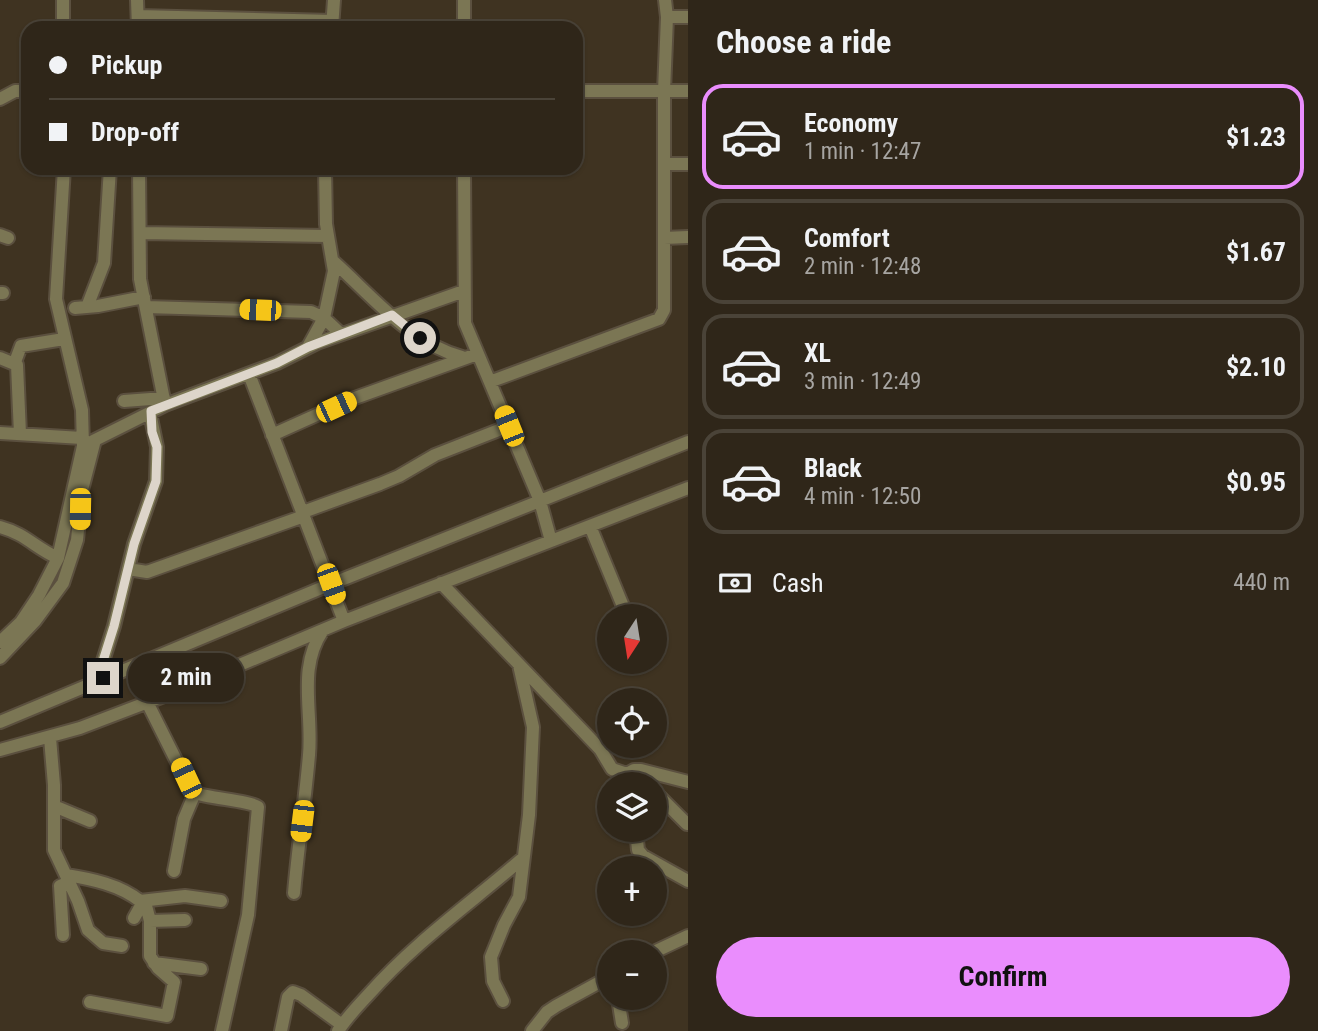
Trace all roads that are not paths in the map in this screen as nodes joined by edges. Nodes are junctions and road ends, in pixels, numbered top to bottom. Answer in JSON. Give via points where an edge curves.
{"nodes":[{"id":1,"x":63,"y":0,"type":"edge"},
{"id":2,"x":138,"y":0,"type":"edge"},
{"id":3,"x":334,"y":0,"type":"edge"},
{"id":4,"x":464,"y":0,"type":"edge"},
{"id":5,"x":665,"y":0,"type":"edge"},
{"id":6,"x":667,"y":17,"type":"junction"},
{"id":7,"x":688,"y":17,"type":"edge"},
{"id":8,"x":63,"y":21,"type":"edge"},
{"id":9,"x":138,"y":21,"type":"edge"},
{"id":10,"x":332,"y":21,"type":"edge"},
{"id":11,"x":464,"y":21,"type":"edge"},
{"id":12,"x":21,"y":91,"type":"edge"},
{"id":13,"x":583,"y":91,"type":"edge"},
{"id":14,"x":664,"y":91,"type":"junction"},
{"id":15,"x":688,"y":91,"type":"edge"},
{"id":16,"x":0,"y":99,"type":"edge"},
{"id":17,"x":664,"y":164,"type":"junction"},
{"id":18,"x":688,"y":164,"type":"edge"},
{"id":19,"x":64,"y":175,"type":"edge"},
{"id":20,"x":110,"y":175,"type":"edge"},
{"id":21,"x":139,"y":175,"type":"edge"},
{"id":22,"x":325,"y":175,"type":"edge"},
{"id":23,"x":464,"y":175,"type":"edge"},
{"id":24,"x":140,"y":233,"type":"junction"},
{"id":25,"x":327,"y":236,"type":"junction"},
{"id":26,"x":688,"y":237,"type":"edge"},
{"id":27,"x":664,"y":238,"type":"junction"},
{"id":28,"x":334,"y":262,"type":"junction"},
{"id":29,"x":464,"y":291,"type":"junction"},
{"id":30,"x":145,"y":302,"type":"junction"},
{"id":31,"x":392,"y":315,"type":"junction"},
{"id":32,"x":324,"y":318,"type":"junction"},
{"id":33,"x":341,"y":334,"type":"junction"},
{"id":34,"x":64,"y":339,"type":"junction"},
{"id":35,"x":308,"y":347,"type":"junction"},
{"id":36,"x":477,"y":354,"type":"junction"},
{"id":37,"x":463,"y":357,"type":"junction"},
{"id":38,"x":0,"y":358,"type":"edge"},
{"id":39,"x":15,"y":362,"type":"junction"},
{"id":40,"x":249,"y":374,"type":"junction"},
{"id":41,"x":492,"y":381,"type":"junction"},
{"id":42,"x":124,"y":401,"type":"dead end"},
{"id":43,"x":164,"y":401,"type":"junction"},
{"id":44,"x":150,"y":413,"type":"junction"},
{"id":45,"x":509,"y":426,"type":"junction"},
{"id":46,"x":0,"y":433,"type":"edge"},
{"id":47,"x":20,"y":434,"type":"junction"},
{"id":48,"x":272,"y":435,"type":"junction"},
{"id":49,"x":88,"y":441,"type":"junction"},
{"id":50,"x":688,"y":442,"type":"edge"},
{"id":51,"x":688,"y":488,"type":"edge"},
{"id":52,"x":540,"y":501,"type":"junction"},
{"id":53,"x":304,"y":514,"type":"junction"},
{"id":54,"x":590,"y":526,"type":"junction"},
{"id":55,"x":0,"y":527,"type":"edge"},
{"id":56,"x":70,"y":535,"type":"junction"},
{"id":57,"x":551,"y":541,"type":"junction"},
{"id":58,"x":58,"y":558,"type":"junction"},
{"id":59,"x":128,"y":569,"type":"junction"},
{"id":60,"x":441,"y":583,"type":"junction"},
{"id":61,"x":331,"y":584,"type":"junction"},
{"id":62,"x":622,"y":604,"type":"edge"},
{"id":63,"x":344,"y":621,"type":"junction"},
{"id":64,"x":323,"y":629,"type":"junction"},
{"id":65,"x":0,"y":642,"type":"edge"},
{"id":66,"x":0,"y":658,"type":"edge"},
{"id":67,"x":519,"y":665,"type":"junction"},
{"id":68,"x":103,"y":678,"type":"junction"},
{"id":69,"x":147,"y":702,"type":"junction"},
{"id":70,"x":0,"y":722,"type":"edge"},
{"id":71,"x":50,"y":738,"type":"junction"},
{"id":72,"x":0,"y":750,"type":"edge"},
{"id":73,"x":618,"y":772,"type":"edge"},
{"id":74,"x":667,"y":777,"type":"edge"},
{"id":75,"x":688,"y":782,"type":"edge"},
{"id":76,"x":195,"y":793,"type":"junction"},
{"id":77,"x":667,"y":804,"type":"edge"},
{"id":78,"x":54,"y":806,"type":"junction"},
{"id":79,"x":90,"y":821,"type":"dead end"},
{"id":80,"x":687,"y":824,"type":"edge"},
{"id":81,"x":637,"y":842,"type":"edge"},
{"id":82,"x":523,"y":858,"type":"junction"},
{"id":83,"x":174,"y":872,"type":"dead end"},
{"id":84,"x":65,"y":881,"type":"junction"},
{"id":85,"x":688,"y":881,"type":"edge"},
{"id":86,"x":295,"y":894,"type":"dead end"},
{"id":87,"x":221,"y":901,"type":"dead end"},
{"id":88,"x":144,"y":902,"type":"junction"},
{"id":89,"x":134,"y":918,"type":"dead end"},
{"id":90,"x":185,"y":920,"type":"dead end"},
{"id":91,"x":150,"y":921,"type":"junction"},
{"id":92,"x":64,"y":935,"type":"dead end"},
{"id":93,"x":688,"y":936,"type":"edge"},
{"id":94,"x":122,"y":946,"type":"dead end"},
{"id":95,"x":667,"y":946,"type":"edge"},
{"id":96,"x":159,"y":966,"type":"junction"},
{"id":97,"x":201,"y":969,"type":"dead end"},
{"id":98,"x":597,"y":983,"type":"edge"},
{"id":99,"x":503,"y":1001,"type":"dead end"},
{"id":100,"x":90,"y":1002,"type":"dead end"},
{"id":101,"x":620,"y":1010,"type":"edge"},
{"id":102,"x":622,"y":1023,"type":"dead end"},
{"id":103,"x":340,"y":1028,"type":"edge"},
{"id":104,"x":222,"y":1031,"type":"edge"},
{"id":105,"x":281,"y":1031,"type":"edge"},
{"id":106,"x":532,"y":1031,"type":"edge"}],
"edges":[{"from":1,"to":8,"type":"street"},
{"from":2,"to":9,"type":"street"},
{"from":3,"to":10,"type":"street"},
{"from":4,"to":11,"type":"street"},
{"from":5,"to":6,"type":"street"},
{"from":6,"to":7,"type":"street"},
{"from":6,"to":14,"type":"street"},
{"from":12,"to":16,"type":"street"},
{"from":13,"to":14,"type":"street"},
{"from":14,"to":15,"type":"street"},
{"from":14,"to":17,"type":"street"},
{"from":17,"to":18,"type":"street"},
{"from":17,"to":27,"type":"street"},
{"from":19,"to":34,"type":"street","via":[[56,299]]},
{"from":20,"to":30,"type":"street","via":[[104,262],[81,307]]},
{"from":21,"to":24,"type":"street"},
{"from":22,"to":25,"type":"street"},
{"from":23,"to":29,"type":"street"},
{"from":24,"to":25,"type":"street"},
{"from":24,"to":30,"type":"street"},
{"from":25,"to":28,"type":"street"},
{"from":26,"to":27,"type":"street"},
{"from":27,"to":41,"type":"street","via":[[664,310],[659,319]]},
{"from":28,"to":31,"type":"street"},
{"from":28,"to":32,"type":"street"},
{"from":29,"to":31,"type":"street"},
{"from":29,"to":36,"type":"street","via":[[466,323]]},
{"from":30,"to":32,"type":"street","via":[[305,311]]},
{"from":30,"to":43,"type":"street"},
{"from":31,"to":33,"type":"street"},
{"from":31,"to":37,"type":"street","via":[[430,345]]},
{"from":32,"to":33,"type":"street"},
{"from":32,"to":35,"type":"street"},
{"from":33,"to":35,"type":"street"},
{"from":34,"to":39,"type":"street","via":[[21,346]]},
{"from":34,"to":49,"type":"street"},
{"from":35,"to":40,"type":"street"},
{"from":36,"to":37,"type":"street"},
{"from":36,"to":41,"type":"street"},
{"from":37,"to":48,"type":"street"},
{"from":38,"to":39,"type":"street"},
{"from":39,"to":47,"type":"street"},
{"from":40,"to":43,"type":"street"},
{"from":40,"to":48,"type":"street"},
{"from":41,"to":45,"type":"street"},
{"from":42,"to":43,"type":"street"},
{"from":43,"to":44,"type":"street"},
{"from":44,"to":49,"type":"street"},
{"from":44,"to":59,"type":"street","via":[[158,468]]},
{"from":45,"to":52,"type":"street"},
{"from":45,"to":53,"type":"street"},
{"from":46,"to":47,"type":"street"},
{"from":47,"to":49,"type":"street"},
{"from":48,"to":53,"type":"street"},
{"from":49,"to":56,"type":"street"},
{"from":50,"to":52,"type":"street"},
{"from":51,"to":54,"type":"street"},
{"from":52,"to":57,"type":"street"},
{"from":52,"to":61,"type":"street"},
{"from":53,"to":59,"type":"street","via":[[147,572]]},
{"from":53,"to":61,"type":"street"},
{"from":54,"to":57,"type":"street"},
{"from":54,"to":62,"type":"street"},
{"from":55,"to":58,"type":"street","via":[[18,532]]},
{"from":56,"to":58,"type":"street"},
{"from":56,"to":66,"type":"street","via":[[63,583]]},
{"from":57,"to":60,"type":"street"},
{"from":58,"to":65,"type":"street","via":[[21,622]]},
{"from":59,"to":68,"type":"street","via":[[103,661]]},
{"from":60,"to":63,"type":"street"},
{"from":60,"to":67,"type":"street"},
{"from":61,"to":63,"type":"street"},
{"from":61,"to":68,"type":"street"},
{"from":63,"to":64,"type":"street"},
{"from":64,"to":69,"type":"street"},
{"from":64,"to":86,"type":"street","via":[[308,666],[309,752]]},
{"from":67,"to":73,"type":"street"},
{"from":67,"to":82,"type":"street","via":[[533,727]]},
{"from":68,"to":70,"type":"street"},
{"from":69,"to":71,"type":"street"},
{"from":69,"to":76,"type":"street"},
{"from":71,"to":72,"type":"street"},
{"from":71,"to":78,"type":"street"},
{"from":74,"to":75,"type":"street"},
{"from":76,"to":83,"type":"street","via":[[184,820]]},
{"from":76,"to":104,"type":"street","via":[[258,807],[248,915]]},
{"from":77,"to":80,"type":"street"},
{"from":78,"to":79,"type":"street"},
{"from":78,"to":84,"type":"street","via":[[53,846]]},
{"from":81,"to":85,"type":"street","via":[[643,856]]},
{"from":82,"to":99,"type":"street","via":[[519,897],[491,957],[492,981]]},
{"from":82,"to":103,"type":"street","via":[[385,975]]},
{"from":84,"to":88,"type":"street","via":[[91,880]]},
{"from":84,"to":92,"type":"street"},
{"from":84,"to":94,"type":"street","via":[[88,930],[103,943]]},
{"from":87,"to":88,"type":"street","via":[[185,896]]},
{"from":88,"to":89,"type":"street"},
{"from":88,"to":91,"type":"street"},
{"from":90,"to":91,"type":"street"},
{"from":91,"to":96,"type":"street","via":[[149,951]]},
{"from":93,"to":95,"type":"street"},
{"from":96,"to":97,"type":"street"},
{"from":96,"to":100,"type":"street","via":[[174,982],[165,1017]]},
{"from":98,"to":106,"type":"street","via":[[555,1006]]},
{"from":101,"to":102,"type":"street"},
{"from":103,"to":105,"type":"street","via":[[293,992]]}]}
